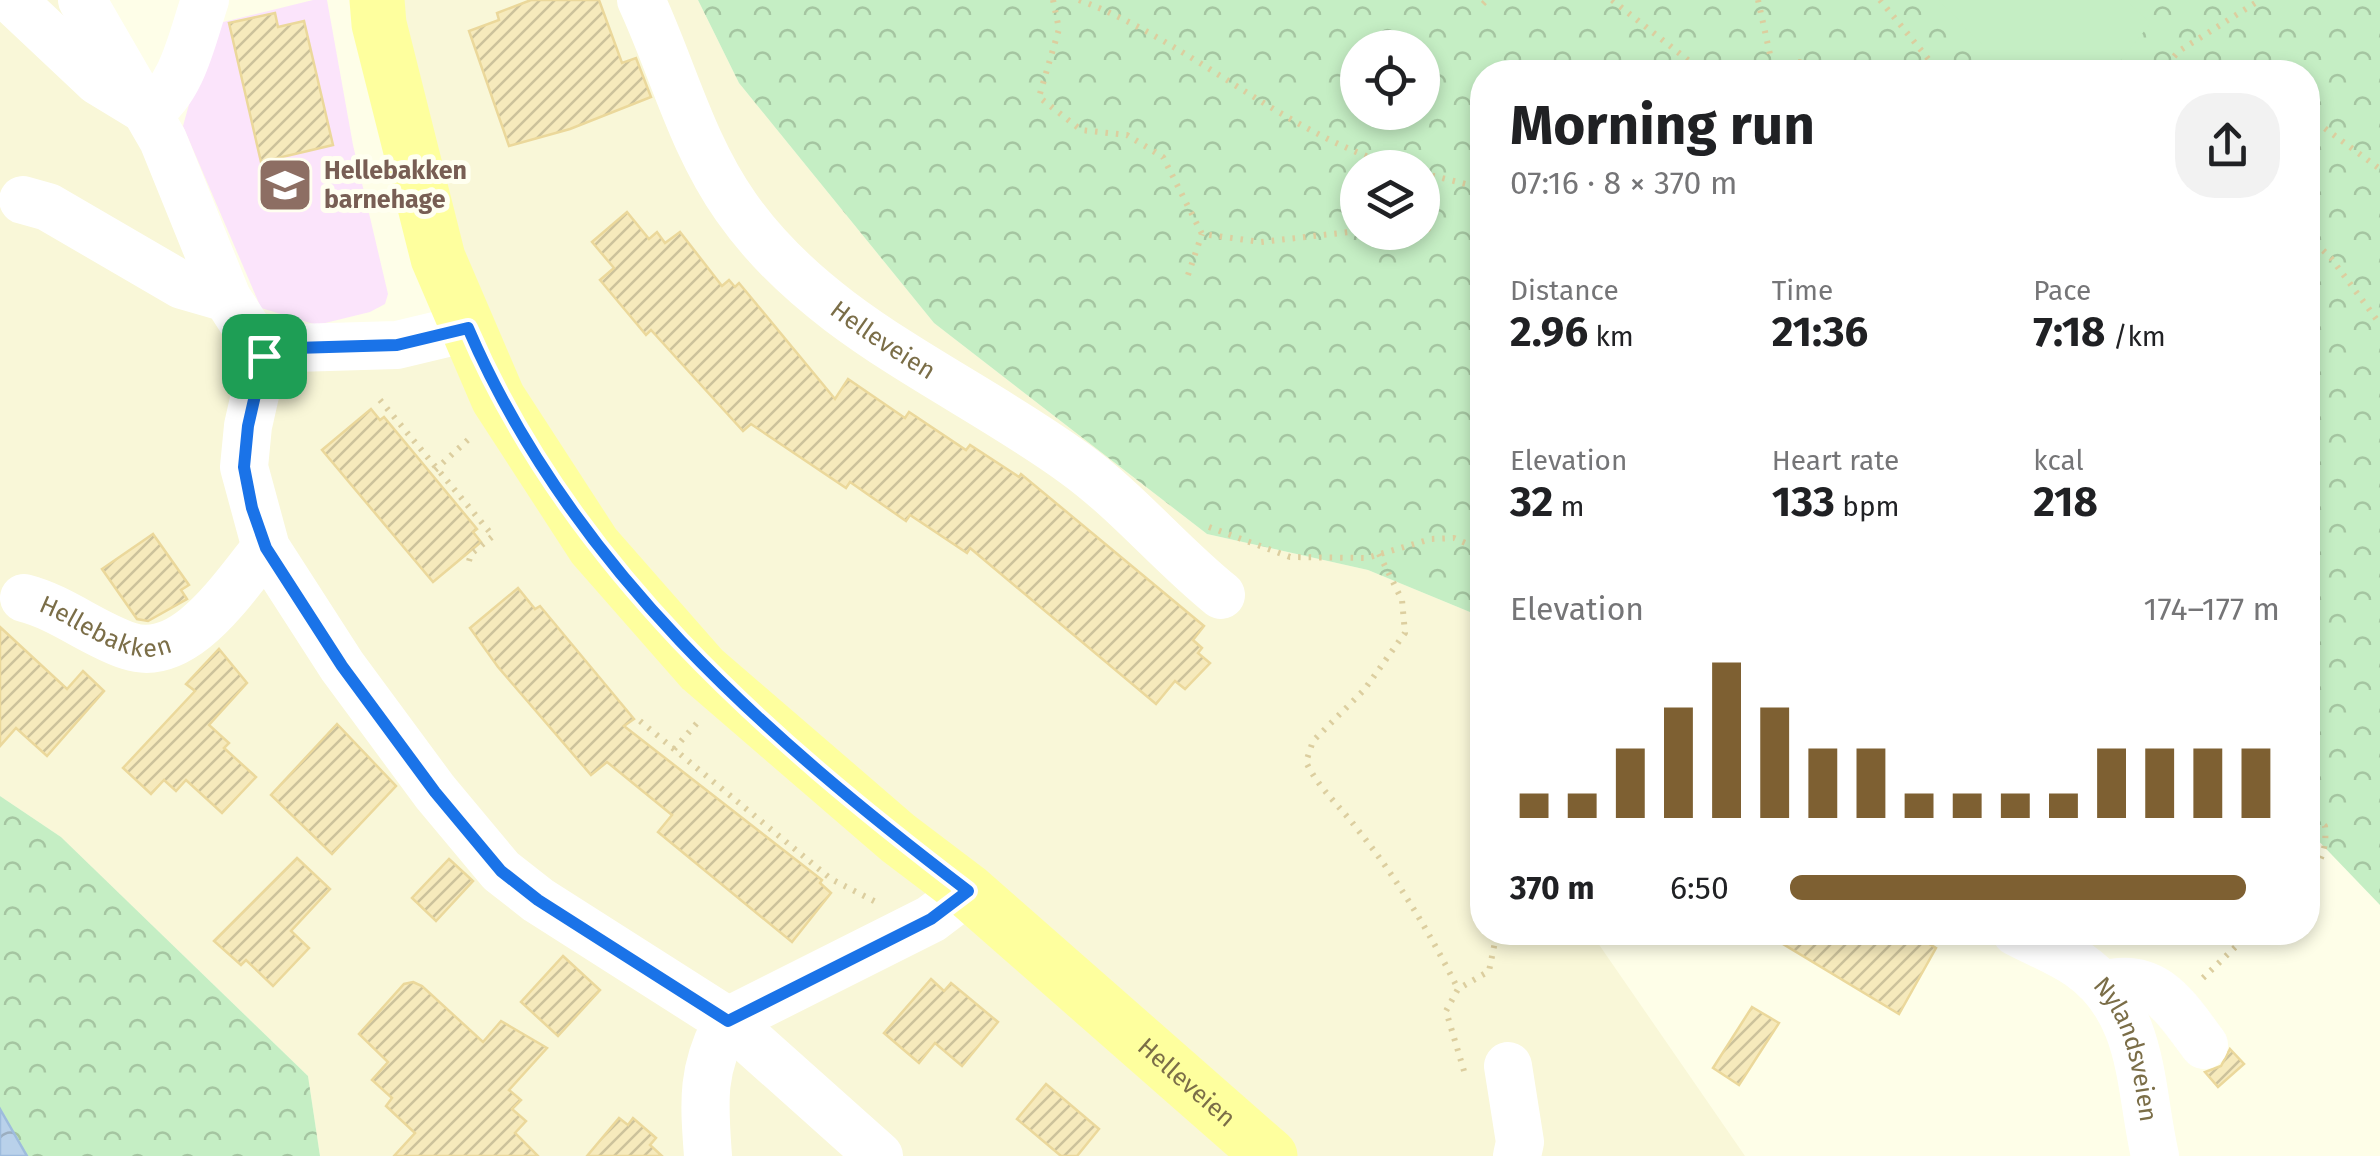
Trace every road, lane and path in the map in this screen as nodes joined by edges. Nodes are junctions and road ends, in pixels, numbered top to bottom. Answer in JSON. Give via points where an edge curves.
{"nodes":[{"id":1,"x":12,"y":0,"type":"edge"},
{"id":2,"x":82,"y":0,"type":"edge"},
{"id":3,"x":206,"y":0,"type":"edge"},
{"id":4,"x":377,"y":0,"type":"edge"},
{"id":5,"x":640,"y":0,"type":"edge"},
{"id":6,"x":1053,"y":0,"type":"edge"},
{"id":7,"x":1079,"y":0,"type":"edge"},
{"id":8,"x":1612,"y":0,"type":"edge"},
{"id":9,"x":1880,"y":0,"type":"edge"},
{"id":10,"x":2260,"y":0,"type":"edge"},
{"id":11,"x":1759,"y":1,"type":"edge"},
{"id":12,"x":1688,"y":60,"type":"edge"},
{"id":13,"x":1769,"y":60,"type":"edge"},
{"id":14,"x":1929,"y":60,"type":"edge"},
{"id":15,"x":2175,"y":60,"type":"edge"},
{"id":16,"x":149,"y":112,"type":"junction"},
{"id":17,"x":2320,"y":125,"type":"edge"},
{"id":18,"x":1359,"y":150,"type":"edge"},
{"id":19,"x":2380,"y":169,"type":"edge"},
{"id":20,"x":1440,"y":178,"type":"edge"},
{"id":21,"x":1470,"y":186,"type":"edge"},
{"id":22,"x":22,"y":200,"type":"dead end"},
{"id":23,"x":1340,"y":233,"type":"edge"},
{"id":24,"x":1202,"y":234,"type":"junction"},
{"id":25,"x":2320,"y":247,"type":"edge"},
{"id":26,"x":1188,"y":275,"type":"dead end"},
{"id":27,"x":227,"y":298,"type":"junction"},
{"id":28,"x":2380,"y":324,"type":"edge"},
{"id":29,"x":468,"y":328,"type":"junction"},
{"id":30,"x":264,"y":356,"type":"junction"},
{"id":31,"x":380,"y":400,"type":"dead end"},
{"id":32,"x":466,"y":441,"type":"dead end"},
{"id":33,"x":435,"y":470,"type":"junction"},
{"id":34,"x":1470,"y":545,"type":"edge"},
{"id":35,"x":266,"y":548,"type":"junction"},
{"id":36,"x":1176,"y":552,"type":"junction"},
{"id":37,"x":1380,"y":554,"type":"junction"},
{"id":38,"x":466,"y":568,"type":"dead end"},
{"id":39,"x":1222,"y":595,"type":"dead end"},
{"id":40,"x":24,"y":598,"type":"dead end"},
{"id":41,"x":640,"y":721,"type":"dead end"},
{"id":42,"x":694,"y":727,"type":"dead end"},
{"id":43,"x":674,"y":750,"type":"junction"},
{"id":44,"x":2320,"y":822,"type":"edge"},
{"id":45,"x":2320,"y":860,"type":"edge"},
{"id":46,"x":968,"y":891,"type":"junction"},
{"id":47,"x":872,"y":900,"type":"dead end"},
{"id":48,"x":1494,"y":945,"type":"edge"},
{"id":49,"x":2041,"y":945,"type":"edge"},
{"id":50,"x":2238,"y":945,"type":"edge"},
{"id":51,"x":2103,"y":985,"type":"junction"},
{"id":52,"x":1458,"y":989,"type":"junction"},
{"id":53,"x":2165,"y":994,"type":"junction"},
{"id":54,"x":728,"y":1021,"type":"junction"},
{"id":55,"x":2204,"y":1045,"type":"dead end"},
{"id":56,"x":1487,"y":1072,"type":"joint"},
{"id":57,"x":708,"y":1156,"type":"edge"},
{"id":58,"x":879,"y":1156,"type":"edge"},
{"id":59,"x":1270,"y":1156,"type":"edge"},
{"id":60,"x":1517,"y":1156,"type":"edge"},
{"id":61,"x":2154,"y":1156,"type":"edge"}],
"edges":[{"from":1,"to":16,"type":"street","via":[[98,81]]},
{"from":2,"to":16,"type":"street"},
{"from":3,"to":16,"type":"street","via":[[172,88]]},
{"from":4,"to":29,"type":"main road","name":"Helleveien","via":[[438,258]]},
{"from":5,"to":36,"type":"street","name":"Helleveien","via":[[686,118],[735,206],[776,256],[872,335],[1078,466]]},
{"from":6,"to":24,"type":"path","via":[[1059,29],[1039,97],[1081,130],[1127,135],[1164,157]]},
{"from":7,"to":18,"type":"path"},
{"from":8,"to":12,"type":"path"},
{"from":9,"to":14,"type":"path"},
{"from":10,"to":15,"type":"path","via":[[2204,33]]},
{"from":11,"to":13,"type":"path"},
{"from":16,"to":27,"type":"street"},
{"from":17,"to":19,"type":"path"},
{"from":20,"to":21,"type":"path"},
{"from":22,"to":27,"type":"street","via":[[48,207],[182,286]]},
{"from":23,"to":24,"type":"path","via":[[1261,242]]},
{"from":24,"to":26,"type":"path"},
{"from":25,"to":28,"type":"path"},
{"from":27,"to":30,"type":"street"},
{"from":29,"to":30,"type":"street","via":[[397,345],[295,348]]},
{"from":29,"to":46,"type":"main road","name":"Helleveien","via":[[498,398],[594,546],[702,669]]},
{"from":30,"to":35,"type":"street","via":[[244,467]]},
{"from":31,"to":33,"type":"path"},
{"from":32,"to":33,"type":"path"},
{"from":33,"to":38,"type":"path","via":[[492,536]]},
{"from":34,"to":37,"type":"path","via":[[1431,538]]},
{"from":35,"to":40,"type":"street","name":"Hellebakken","via":[[196,626],[157,648],[129,646],[66,611]]},
{"from":35,"to":54,"type":"street","via":[[358,688],[501,871]]},
{"from":36,"to":37,"type":"path","via":[[1209,526],[1290,557]]},
{"from":36,"to":39,"type":"street","name":"Helleveien"},
{"from":37,"to":52,"type":"path","via":[[1402,600],[1405,633],[1364,690],[1312,740],[1306,762],[1431,934]]},
{"from":41,"to":43,"type":"path"},
{"from":42,"to":43,"type":"path"},
{"from":43,"to":47,"type":"path","via":[[832,879]]},
{"from":44,"to":45,"type":"path","via":[[2326,839]]},
{"from":46,"to":54,"type":"street","via":[[931,919]]},
{"from":46,"to":59,"type":"main road","name":"Helleveien"},
{"from":48,"to":52,"type":"path","via":[[1489,971]]},
{"from":49,"to":51,"type":"street","name":"Nylandsveien"},
{"from":50,"to":53,"type":"path","via":[[2202,980]]},
{"from":51,"to":53,"type":"street","via":[[2134,981]]},
{"from":51,"to":61,"type":"street","name":"Nylandsveien","via":[[2135,1038]]},
{"from":52,"to":56,"type":"path","via":[[1446,1012]]},
{"from":53,"to":55,"type":"street"},
{"from":54,"to":57,"type":"street","via":[[709,1054],[705,1080]]},
{"from":54,"to":58,"type":"street"},
{"from":56,"to":60,"type":"street","via":[[1520,1142]]}]}
